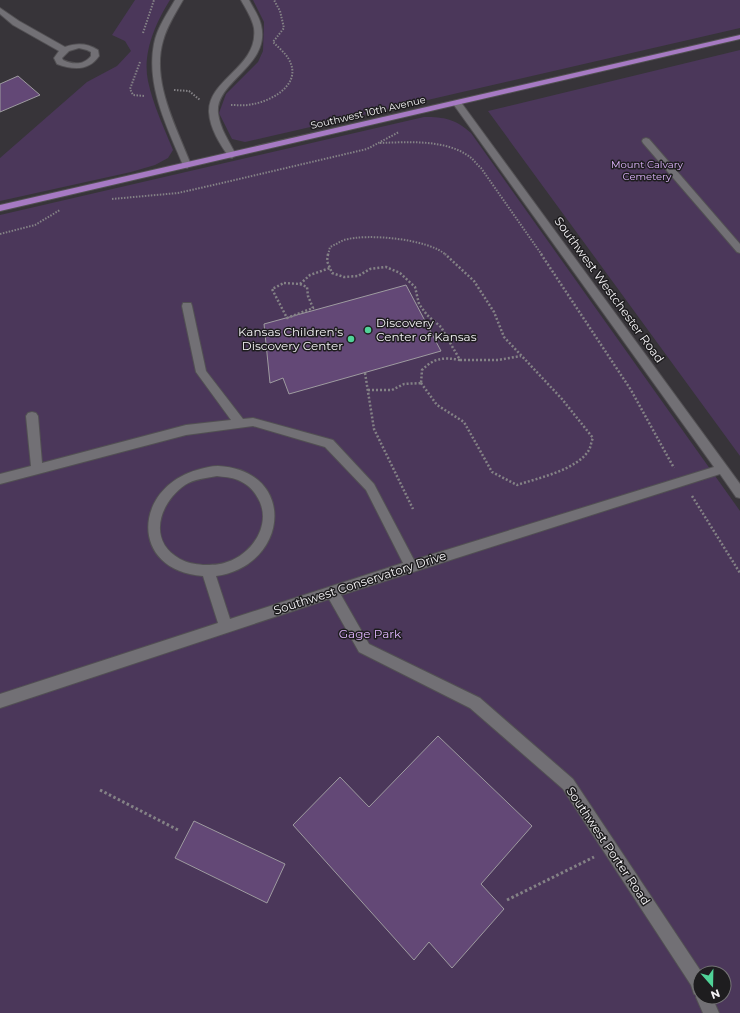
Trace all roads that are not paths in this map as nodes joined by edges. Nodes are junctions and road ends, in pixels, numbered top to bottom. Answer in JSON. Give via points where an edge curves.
{"nodes":[{"id":1,"x":179,"y":0,"type":"edge"},
{"id":2,"x":246,"y":0,"type":"edge"},
{"id":3,"x":0,"y":10,"type":"edge"},
{"id":4,"x":740,"y":37,"type":"edge"},
{"id":5,"x":64,"y":50,"type":"dead end"},
{"id":6,"x":457,"y":103,"type":"junction"},
{"id":7,"x":646,"y":141,"type":"dead end"},
{"id":8,"x":232,"y":155,"type":"junction"},
{"id":9,"x":188,"y":166,"type":"junction"},
{"id":10,"x":0,"y":208,"type":"edge"},
{"id":11,"x":740,"y":250,"type":"edge"},
{"id":12,"x":187,"y":306,"type":"dead end"},
{"id":13,"x":32,"y":416,"type":"dead end"},
{"id":14,"x":240,"y":423,"type":"junction"},
{"id":15,"x":37,"y":469,"type":"junction"},
{"id":16,"x":722,"y":469,"type":"junction"},
{"id":17,"x":0,"y":479,"type":"edge"},
{"id":18,"x":740,"y":492,"type":"edge"},
{"id":19,"x":411,"y":566,"type":"junction"},
{"id":20,"x":208,"y":571,"type":"junction"},
{"id":21,"x":332,"y":592,"type":"junction"},
{"id":22,"x":226,"y":627,"type":"junction"},
{"id":23,"x":0,"y":701,"type":"edge"},
{"id":24,"x":692,"y":972,"type":"edge"}],
"edges":[{"from":1,"to":9,"type":"street","via":[[165,21],[155,55],[158,88]]},
{"from":2,"to":8,"type":"street","via":[[257,26],[256,48],[243,69],[225,85],[214,103],[214,116],[218,128]]},
{"from":3,"to":5,"type":"street","via":[[16,23]]},
{"from":4,"to":6,"type":"main road","name":"Southwest 10th Avenue"},
{"from":6,"to":8,"type":"main road","name":"Southwest 10th Avenue"},
{"from":6,"to":16,"type":"street","name":"Southwest Westchester Road"},
{"from":7,"to":11,"type":"street"},
{"from":8,"to":9,"type":"main road","name":"Southwest 10th Avenue"},
{"from":9,"to":10,"type":"main road","name":"Southwest 10th Avenue"},
{"from":12,"to":14,"type":"street","via":[[201,372]]},
{"from":13,"to":15,"type":"street"},
{"from":14,"to":15,"type":"street","via":[[186,430]]},
{"from":14,"to":19,"type":"street","via":[[253,422],[329,443],[370,487]]},
{"from":15,"to":17,"type":"street"},
{"from":16,"to":18,"type":"street","name":"Southwest Westchester Road"},
{"from":16,"to":19,"type":"street","name":"Southwest Conservatory Drive"},
{"from":19,"to":21,"type":"street","name":"Southwest Conservatory Drive"},
{"from":20,"to":20,"type":"street","via":[[189,569],[173,562],[161,551],[154,537],[153,522],[156,511],[167,493],[181,482],[197,475],[217,471],[236,474],[252,482],[264,494],[270,510],[269,527],[261,544],[247,558],[229,568]]},
{"from":20,"to":22,"type":"street"},
{"from":21,"to":22,"type":"street","name":"Southwest Conservatory Drive"},
{"from":21,"to":24,"type":"street","name":"Southwest Porter Road","via":[[364,648],[475,703],[568,784]]},
{"from":22,"to":23,"type":"street","name":"Southwest Conservatory Drive"}]}
